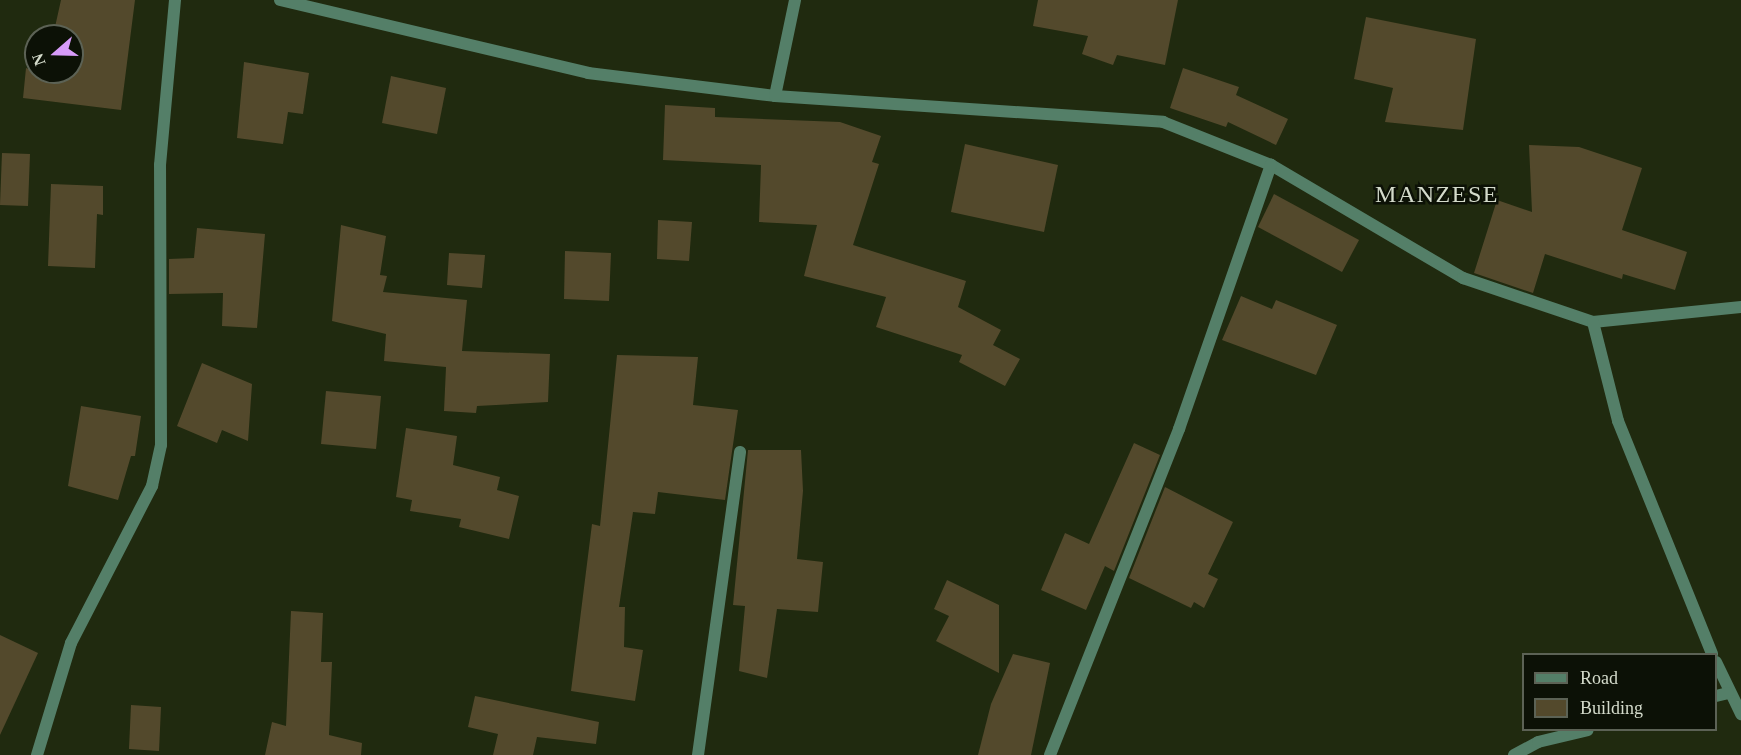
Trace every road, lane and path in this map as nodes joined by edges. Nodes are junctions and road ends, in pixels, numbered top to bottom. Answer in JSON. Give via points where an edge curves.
{"nodes":[{"id":1,"x":175,"y":0,"type":"edge"},
{"id":2,"x":280,"y":0,"type":"edge"},
{"id":3,"x":795,"y":0,"type":"edge"},
{"id":4,"x":775,"y":96,"type":"junction"},
{"id":5,"x":1271,"y":165,"type":"junction"},
{"id":6,"x":1741,"y":307,"type":"edge"},
{"id":7,"x":1593,"y":322,"type":"junction"},
{"id":8,"x":740,"y":452,"type":"dead end"},
{"id":9,"x":1712,"y":653,"type":"edge"},
{"id":10,"x":1717,"y":667,"type":"edge"},
{"id":11,"x":1722,"y":694,"type":"edge"},
{"id":12,"x":1741,"y":714,"type":"edge"},
{"id":13,"x":1580,"y":731,"type":"edge"},
{"id":14,"x":37,"y":755,"type":"edge"},
{"id":15,"x":698,"y":755,"type":"edge"},
{"id":16,"x":1050,"y":755,"type":"edge"},
{"id":17,"x":1514,"y":755,"type":"edge"}],
"edges":[{"from":1,"to":14,"type":"street","via":[[160,165],[161,445],[152,486],[71,643]]},
{"from":2,"to":4,"type":"street","via":[[588,74]]},
{"from":3,"to":4,"type":"street"},
{"from":4,"to":5,"type":"street","via":[[1163,122]]},
{"from":5,"to":7,"type":"street","via":[[1464,278]]},
{"from":5,"to":16,"type":"street","via":[[1179,429]]},
{"from":6,"to":7,"type":"street"},
{"from":7,"to":9,"type":"street","via":[[1618,421]]},
{"from":8,"to":15,"type":"street"},
{"from":10,"to":11,"type":"street"},
{"from":11,"to":12,"type":"street"},
{"from":13,"to":17,"type":"street","via":[[1538,742]]}]}
